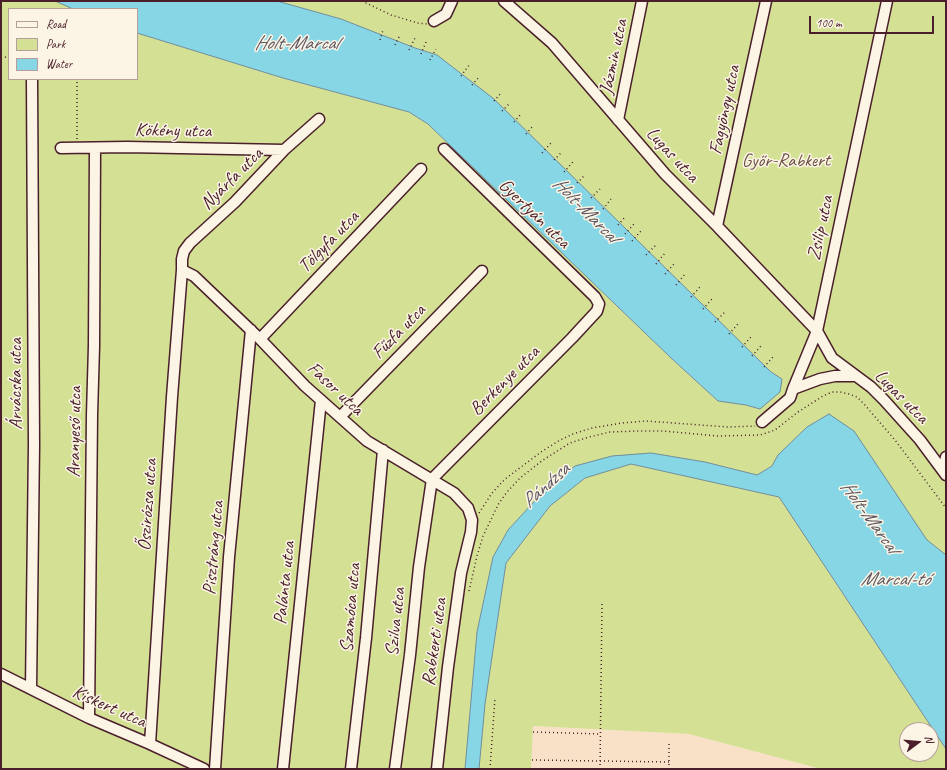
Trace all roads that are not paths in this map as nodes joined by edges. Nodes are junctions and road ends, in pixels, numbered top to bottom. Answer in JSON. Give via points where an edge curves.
{"nodes":[{"id":1,"x":452,"y":1,"type":"edge"},
{"id":2,"x":504,"y":1,"type":"edge"},
{"id":3,"x":642,"y":1,"type":"edge"},
{"id":4,"x":766,"y":1,"type":"edge"},
{"id":5,"x":887,"y":1,"type":"edge"},
{"id":6,"x":434,"y":21,"type":"road end"},
{"id":7,"x":32,"y":80,"type":"edge"},
{"id":8,"x":319,"y":119,"type":"dead end"},
{"id":9,"x":618,"y":120,"type":"junction"},
{"id":10,"x":61,"y":148,"type":"dead end"},
{"id":11,"x":95,"y":148,"type":"junction"},
{"id":12,"x":444,"y":149,"type":"dead end"},
{"id":13,"x":284,"y":150,"type":"junction"},
{"id":14,"x":421,"y":169,"type":"dead end"},
{"id":15,"x":717,"y":226,"type":"junction"},
{"id":16,"x":182,"y":270,"type":"junction"},
{"id":17,"x":482,"y":271,"type":"dead end"},
{"id":18,"x":599,"y":304,"type":"joint"},
{"id":19,"x":251,"y":330,"type":"junction"},
{"id":20,"x":817,"y":331,"type":"junction"},
{"id":21,"x":260,"y":339,"type":"junction"},
{"id":22,"x":855,"y":376,"type":"junction"},
{"id":23,"x":793,"y":389,"type":"junction"},
{"id":24,"x":321,"y":400,"type":"junction"},
{"id":25,"x":340,"y":417,"type":"junction"},
{"id":26,"x":762,"y":422,"type":"road end"},
{"id":27,"x":383,"y":450,"type":"junction"},
{"id":28,"x":946,"y":456,"type":"edge"},
{"id":29,"x":945,"y":472,"type":"edge"},
{"id":30,"x":432,"y":479,"type":"junction"},
{"id":31,"x":472,"y":520,"type":"joint"},
{"id":32,"x":1,"y":674,"type":"edge"},
{"id":33,"x":31,"y":689,"type":"junction"},
{"id":34,"x":89,"y":718,"type":"junction"},
{"id":35,"x":150,"y":744,"type":"junction"},
{"id":36,"x":204,"y":769,"type":"edge"},
{"id":37,"x":215,"y":769,"type":"edge"},
{"id":38,"x":283,"y":769,"type":"edge"},
{"id":39,"x":351,"y":769,"type":"edge"},
{"id":40,"x":395,"y":769,"type":"edge"},
{"id":41,"x":436,"y":769,"type":"edge"}],
"edges":[{"from":1,"to":6,"type":"street","via":[[446,14]]},
{"from":2,"to":9,"type":"street","name":"Lugas utca","via":[[552,43]]},
{"from":3,"to":9,"type":"street","name":"Jázmin utca"},
{"from":4,"to":15,"type":"street","name":"Fagyöngy utca"},
{"from":5,"to":20,"type":"street","name":"Zsilip utca"},
{"from":7,"to":33,"type":"street","name":"Árvácska utca","via":[[34,445]]},
{"from":8,"to":13,"type":"street","name":"Nyárfa utca"},
{"from":9,"to":15,"type":"street","name":"Lugas utca","via":[[665,174]]},
{"from":10,"to":11,"type":"street","name":"Kökény utca"},
{"from":11,"to":13,"type":"street","name":"Kökény utca"},
{"from":11,"to":34,"type":"street","name":"Aranyeső utca"},
{"from":12,"to":18,"type":"street","name":"Gyertyán utca","via":[[595,297]]},
{"from":13,"to":16,"type":"street","name":"Nyárfa utca","via":[[235,202],[190,243],[184,252]]},
{"from":14,"to":21,"type":"street","name":"Tölgyfa utca"},
{"from":15,"to":20,"type":"street","name":"Lugas utca"},
{"from":16,"to":19,"type":"street","name":"Fasor utca","via":[[194,276]]},
{"from":16,"to":35,"type":"street","name":"Őszirózsa utca"},
{"from":17,"to":25,"type":"street","name":"Fűzfa utca"},
{"from":18,"to":30,"type":"street","name":"Berkenye utca","via":[[597,311],[572,338]]},
{"from":19,"to":21,"type":"street","name":"Fasor utca"},
{"from":19,"to":37,"type":"street","name":"Pisztráng utca","via":[[229,557]]},
{"from":20,"to":22,"type":"street","name":"Lugas utca","via":[[832,358]]},
{"from":20,"to":23,"type":"street","name":"Zsilip utca"},
{"from":21,"to":24,"type":"street","name":"Fasor utca"},
{"from":22,"to":23,"type":"street","name":"Lugas utca","via":[[835,376]]},
{"from":22,"to":29,"type":"street","name":"Lugas utca","via":[[884,400]]},
{"from":23,"to":26,"type":"street","via":[[790,398]]},
{"from":24,"to":25,"type":"street","name":"Fasor utca"},
{"from":24,"to":38,"type":"street","name":"Palánta utca"},
{"from":25,"to":27,"type":"street","name":"Fasor utca","via":[[367,441]]},
{"from":27,"to":30,"type":"street","name":"Fasor utca"},
{"from":27,"to":39,"type":"street","name":"Szamóca utca"},
{"from":28,"to":29,"type":"street"},
{"from":30,"to":31,"type":"street","name":"Fasor utca","via":[[462,500]]},
{"from":30,"to":40,"type":"street","name":"Szilva utca"},
{"from":31,"to":41,"type":"street","name":"Rabkerti utca","via":[[461,573]]},
{"from":32,"to":33,"type":"street","name":"Kiskert utca"},
{"from":33,"to":34,"type":"street","name":"Kiskert utca"},
{"from":34,"to":35,"type":"street","name":"Kiskert utca"},
{"from":35,"to":36,"type":"street","name":"Kiskert utca"}]}
